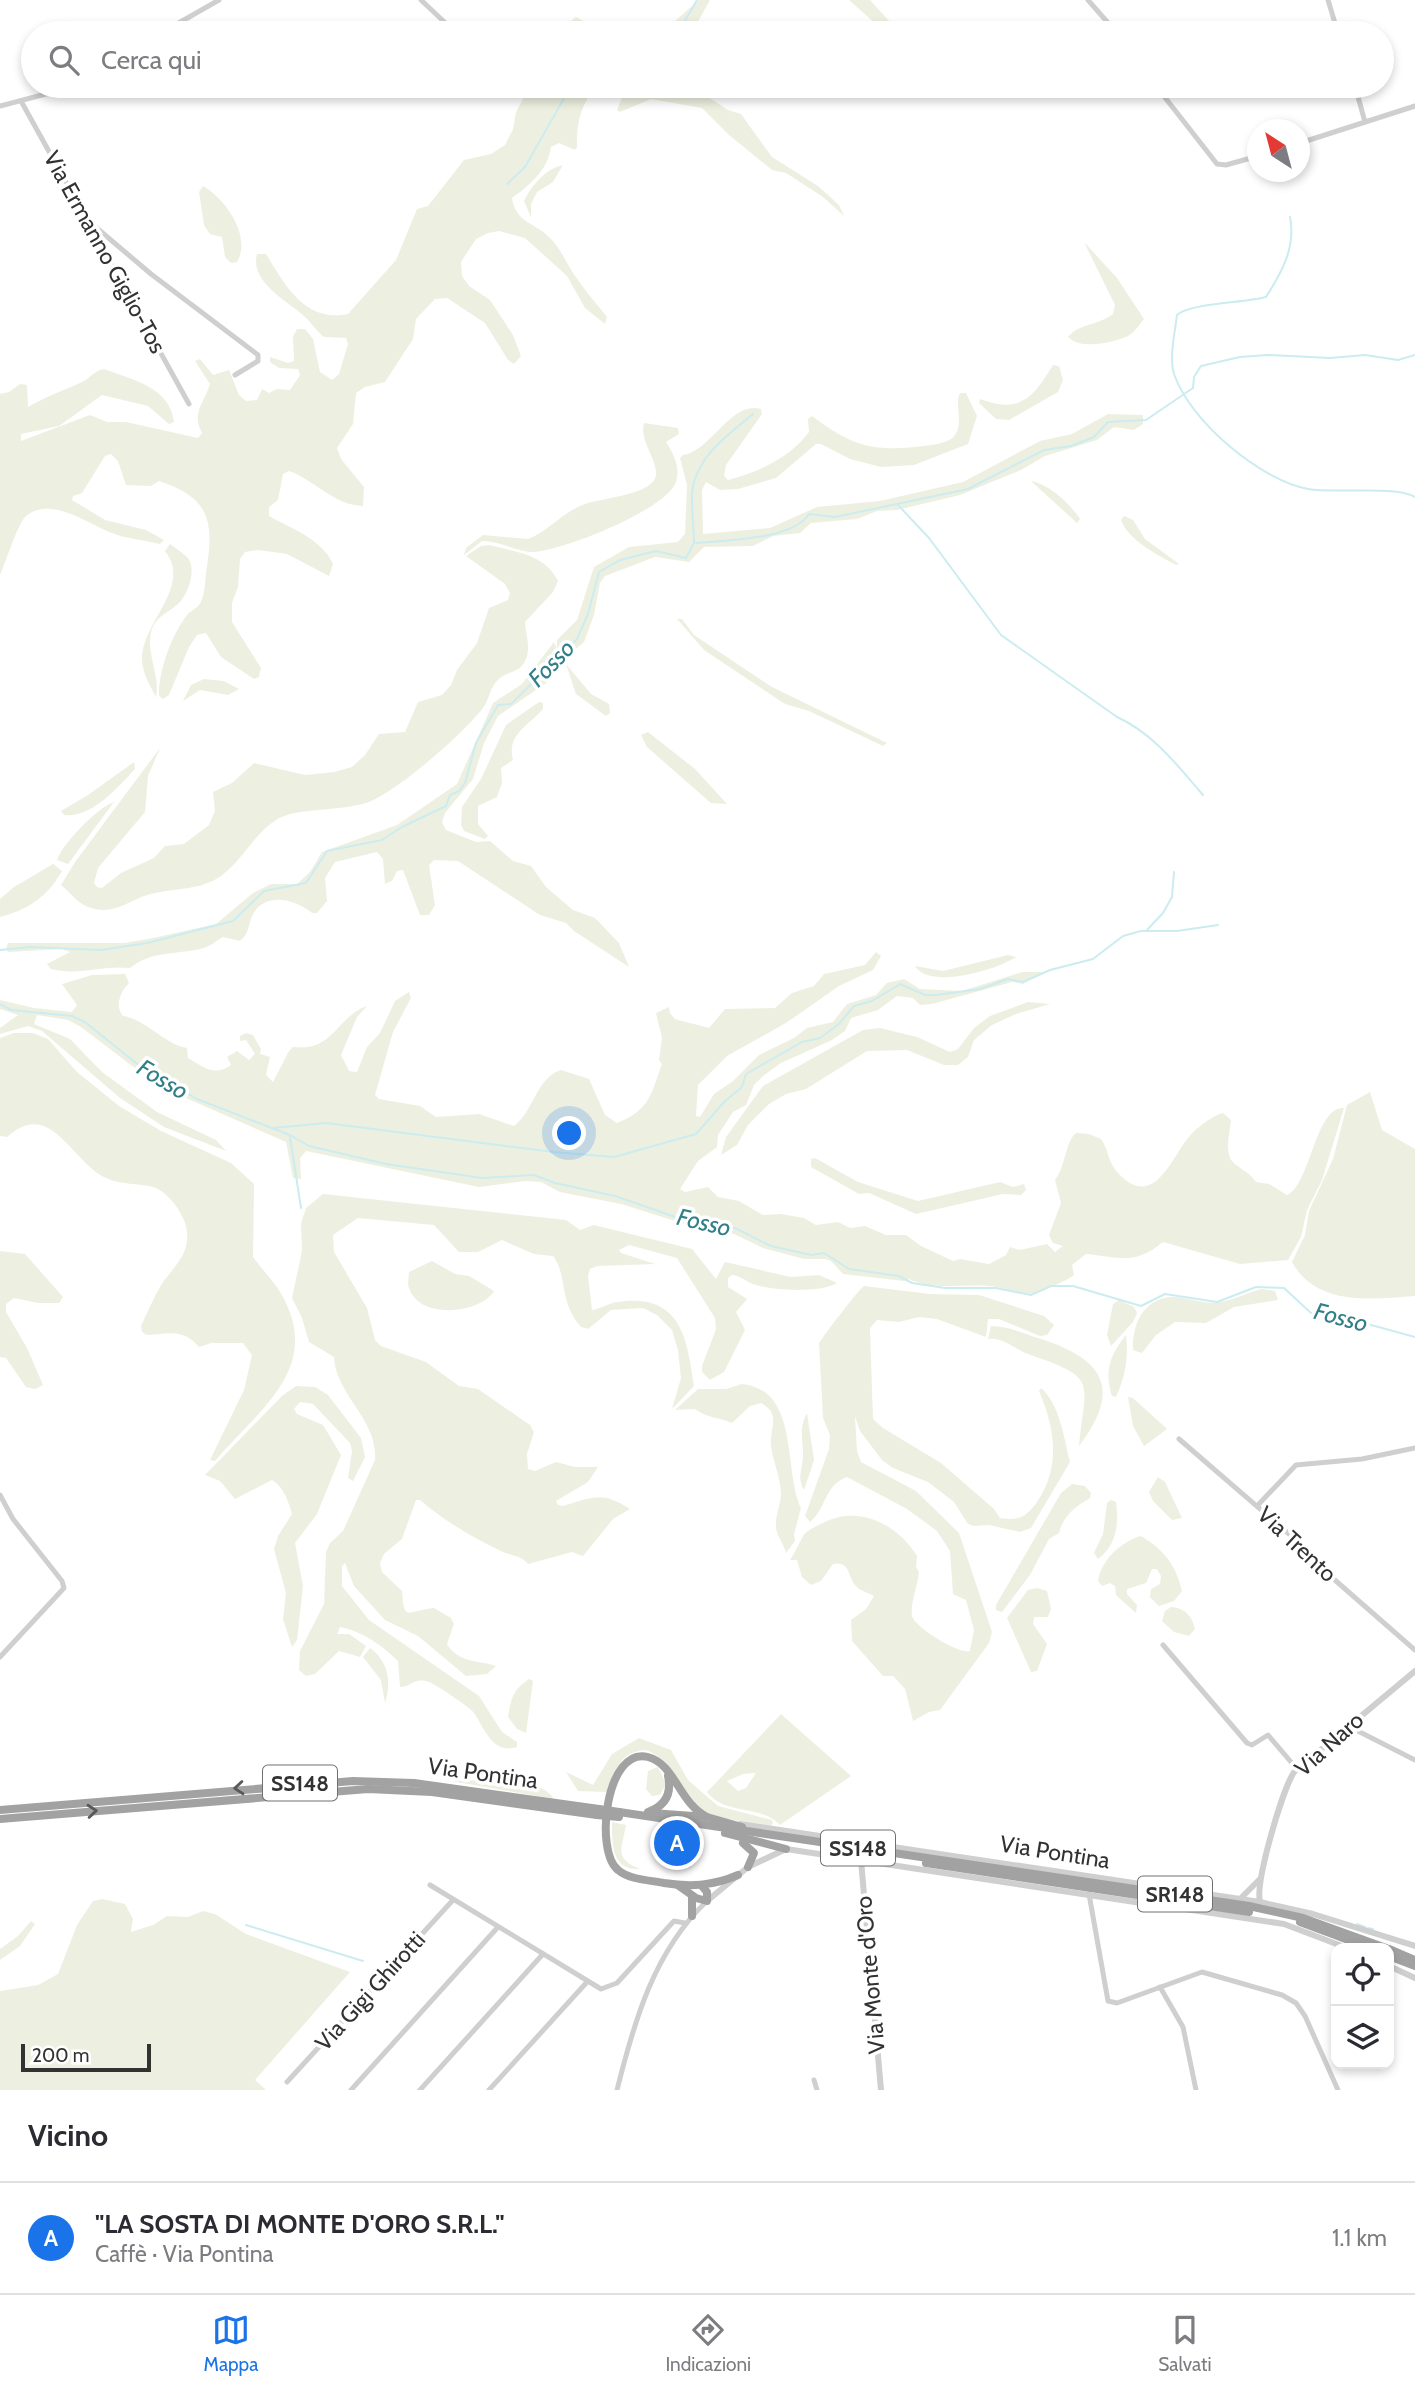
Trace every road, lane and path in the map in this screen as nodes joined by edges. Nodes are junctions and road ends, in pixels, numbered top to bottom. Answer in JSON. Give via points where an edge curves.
{"nodes":[{"id":1,"x":219,"y":0,"type":"edge"},
{"id":2,"x":421,"y":0,"type":"edge"},
{"id":3,"x":1088,"y":0,"type":"edge"},
{"id":4,"x":1328,"y":0,"type":"edge"},
{"id":5,"x":182,"y":21,"type":"edge"},
{"id":6,"x":443,"y":21,"type":"edge"},
{"id":7,"x":1106,"y":21,"type":"edge"},
{"id":8,"x":1334,"y":21,"type":"edge"},
{"id":9,"x":32,"y":98,"type":"edge"},
{"id":10,"x":1165,"y":98,"type":"edge"},
{"id":11,"x":1358,"y":98,"type":"edge"},
{"id":12,"x":21,"y":101,"type":"junction"},
{"id":13,"x":0,"y":106,"type":"edge"},
{"id":14,"x":1415,"y":106,"type":"edge"},
{"id":15,"x":1365,"y":122,"type":"junction"},
{"id":16,"x":1310,"y":139,"type":"edge"},
{"id":17,"x":1247,"y":159,"type":"edge"},
{"id":18,"x":89,"y":222,"type":"junction"},
{"id":19,"x":235,"y":374,"type":"dead end"},
{"id":20,"x":189,"y":404,"type":"dead end"},
{"id":21,"x":1179,"y":1439,"type":"dead end"},
{"id":22,"x":1415,"y":1448,"type":"edge"},
{"id":23,"x":0,"y":1495,"type":"edge"},
{"id":24,"x":1257,"y":1506,"type":"junction"},
{"id":25,"x":1163,"y":1645,"type":"dead end"},
{"id":26,"x":1415,"y":1650,"type":"edge"},
{"id":27,"x":0,"y":1657,"type":"edge"},
{"id":28,"x":1415,"y":1671,"type":"edge"},
{"id":29,"x":1348,"y":1726,"type":"junction"},
{"id":30,"x":1415,"y":1760,"type":"edge"},
{"id":31,"x":1297,"y":1769,"type":"junction"},
{"id":32,"x":667,"y":1770,"type":"junction"},
{"id":33,"x":0,"y":1810,"type":"edge"},
{"id":34,"x":598,"y":1812,"type":"junction"},
{"id":35,"x":645,"y":1813,"type":"junction"},
{"id":36,"x":619,"y":1815,"type":"junction"},
{"id":37,"x":707,"y":1817,"type":"junction"},
{"id":38,"x":0,"y":1819,"type":"edge"},
{"id":39,"x":727,"y":1821,"type":"junction"},
{"id":40,"x":725,"y":1833,"type":"junction"},
{"id":41,"x":757,"y":1833,"type":"junction"},
{"id":42,"x":786,"y":1849,"type":"junction"},
{"id":43,"x":861,"y":1860,"type":"junction"},
{"id":44,"x":955,"y":1865,"type":"junction"},
{"id":45,"x":748,"y":1867,"type":"junction"},
{"id":46,"x":738,"y":1875,"type":"junction"},
{"id":47,"x":1261,"y":1877,"type":"junction"},
{"id":48,"x":430,"y":1885,"type":"dead end"},
{"id":49,"x":677,"y":1885,"type":"junction"},
{"id":50,"x":701,"y":1885,"type":"junction"},
{"id":51,"x":1089,"y":1894,"type":"junction"},
{"id":52,"x":692,"y":1896,"type":"junction"},
{"id":53,"x":1239,"y":1899,"type":"junction"},
{"id":54,"x":453,"y":1900,"type":"junction"},
{"id":55,"x":707,"y":1901,"type":"junction"},
{"id":56,"x":1259,"y":1902,"type":"junction"},
{"id":57,"x":1187,"y":1903,"type":"junction"},
{"id":58,"x":1146,"y":1904,"type":"junction"},
{"id":59,"x":689,"y":1920,"type":"junction"},
{"id":60,"x":498,"y":1927,"type":"junction"},
{"id":61,"x":1334,"y":1943,"type":"edge"},
{"id":62,"x":1356,"y":1943,"type":"edge"},
{"id":63,"x":1370,"y":1943,"type":"edge"},
{"id":64,"x":1415,"y":1946,"type":"edge"},
{"id":65,"x":1394,"y":1952,"type":"edge"},
{"id":66,"x":543,"y":1954,"type":"junction"},
{"id":67,"x":1394,"y":1958,"type":"edge"},
{"id":68,"x":1415,"y":1960,"type":"edge"},
{"id":69,"x":1415,"y":1966,"type":"edge"},
{"id":70,"x":1394,"y":1968,"type":"edge"},
{"id":71,"x":1415,"y":1978,"type":"edge"},
{"id":72,"x":587,"y":1982,"type":"junction"},
{"id":73,"x":1160,"y":1987,"type":"junction"},
{"id":74,"x":814,"y":2080,"type":"dead end"},
{"id":75,"x":287,"y":2082,"type":"dead end"},
{"id":76,"x":618,"y":2087,"type":"edge"},
{"id":77,"x":351,"y":2090,"type":"edge"},
{"id":78,"x":420,"y":2090,"type":"edge"},
{"id":79,"x":489,"y":2090,"type":"edge"},
{"id":80,"x":623,"y":2090,"type":"edge"},
{"id":81,"x":817,"y":2090,"type":"edge"},
{"id":82,"x":881,"y":2090,"type":"edge"},
{"id":83,"x":1196,"y":2090,"type":"edge"},
{"id":84,"x":1338,"y":2090,"type":"edge"}],
"edges":[{"from":1,"to":5,"type":"street"},
{"from":2,"to":6,"type":"street"},
{"from":3,"to":7,"type":"street"},
{"from":4,"to":8,"type":"street"},
{"from":9,"to":12,"type":"street"},
{"from":10,"to":17,"type":"street","via":[[1217,164]]},
{"from":11,"to":15,"type":"street"},
{"from":12,"to":13,"type":"street"},
{"from":12,"to":18,"type":"street","name":"Via Ermanno Giglio-Tos"},
{"from":14,"to":15,"type":"street"},
{"from":15,"to":16,"type":"street"},
{"from":18,"to":19,"type":"street","via":[[258,355],[258,361]]},
{"from":18,"to":20,"type":"street","name":"Via Ermanno Giglio-Tos"},
{"from":21,"to":24,"type":"street","name":"Via Trento"},
{"from":22,"to":24,"type":"street","via":[[1296,1465]]},
{"from":23,"to":27,"type":"street","via":[[64,1588]]},
{"from":24,"to":26,"type":"street","name":"Via Trento"},
{"from":25,"to":31,"type":"street","via":[[1247,1743],[1252,1745],[1268,1735]]},
{"from":28,"to":29,"type":"street","name":"Via Naro"},
{"from":29,"to":30,"type":"street"},
{"from":29,"to":31,"type":"street","name":"Via Naro"},
{"from":31,"to":47,"type":"street","name":"Via Naro","via":[[1284,1794]]},
{"from":32,"to":35,"type":"highway","via":[[668,1796]]},
{"from":32,"to":37,"type":"highway","via":[[689,1805]]},
{"from":32,"to":49,"type":"highway","via":[[654,1759],[640,1756],[620,1767],[605,1847],[611,1863],[626,1876]]},
{"from":34,"to":33,"type":"highway","name":"Via Pontina","number":"SS148","one_way":true,"via":[[414,1783],[353,1780]]},
{"from":34,"to":36,"type":"highway","name":"Via Pontina","number":"SS148","bridge":true},
{"from":38,"to":34,"type":"highway","name":"Via Pontina","number":"SS148","one_way":true,"via":[[368,1789],[432,1791]]},
{"from":35,"to":36,"type":"highway"},
{"from":35,"to":37,"type":"highway"},
{"from":36,"to":40,"type":"highway","name":"Via Pontina","number":"SS148"},
{"from":36,"to":41,"type":"highway","name":"Via Pontina","number":"SS148"},
{"from":37,"to":39,"type":"highway"},
{"from":39,"to":41,"type":"highway"},
{"from":39,"to":53,"type":"street","name":"Via Pontina"},
{"from":40,"to":42,"type":"highway"},
{"from":40,"to":44,"type":"highway","name":"Via Pontina","number":"SS148"},
{"from":40,"to":45,"type":"highway","via":[[752,1849]]},
{"from":41,"to":44,"type":"highway","name":"Via Pontina","number":"SS148"},
{"from":42,"to":43,"type":"street","name":"Via Pontina"},
{"from":42,"to":45,"type":"street"},
{"from":43,"to":51,"type":"street","name":"Via Pontina"},
{"from":43,"to":82,"type":"street","name":"Via Monte d'Oro"},
{"from":44,"to":57,"type":"highway","number":"SR148"},
{"from":44,"to":63,"type":"highway","number":"SR148","via":[[1283,1912]]},
{"from":45,"to":46,"type":"street"},
{"from":46,"to":50,"type":"highway"},
{"from":46,"to":55,"type":"street"},
{"from":47,"to":53,"type":"street","name":"Via Naro","via":[[1250,1893]]},
{"from":47,"to":56,"type":"street","name":"Via Naro"},
{"from":48,"to":54,"type":"street"},
{"from":49,"to":50,"type":"highway"},
{"from":49,"to":52,"type":"highway"},
{"from":50,"to":55,"type":"highway"},
{"from":51,"to":58,"type":"street","name":"Via Pontina"},
{"from":51,"to":73,"type":"street","via":[[1106,1999],[1117,2003]]},
{"from":52,"to":55,"type":"highway"},
{"from":52,"to":59,"type":"highway"},
{"from":53,"to":56,"type":"street","name":"Via Pontina"},
{"from":54,"to":60,"type":"street"},
{"from":54,"to":75,"type":"street","name":"Via Gigi Ghirotti"},
{"from":55,"to":59,"type":"street"},
{"from":56,"to":64,"type":"street","name":"Via Pontina"},
{"from":57,"to":58,"type":"highway"},
{"from":57,"to":62,"type":"highway","number":"SR148","via":[[1283,1918]]},
{"from":58,"to":61,"type":"street","name":"Via Pontina","via":[[1284,1924]]},
{"from":59,"to":72,"type":"street","via":[[674,1921],[612,1987],[601,1989]]},
{"from":59,"to":76,"type":"street","via":[[644,1996]]},
{"from":60,"to":66,"type":"street"},
{"from":60,"to":77,"type":"street"},
{"from":65,"to":68,"type":"highway","number":"SR148"},
{"from":66,"to":72,"type":"street"},
{"from":66,"to":78,"type":"street"},
{"from":67,"to":69,"type":"highway"},
{"from":70,"to":71,"type":"street"},
{"from":72,"to":79,"type":"street"},
{"from":73,"to":83,"type":"street","via":[[1183,2027]]},
{"from":73,"to":84,"type":"street","via":[[1203,1972],[1287,1997],[1305,2016]]},
{"from":74,"to":81,"type":"street"},
{"from":76,"to":80,"type":"street"}]}
